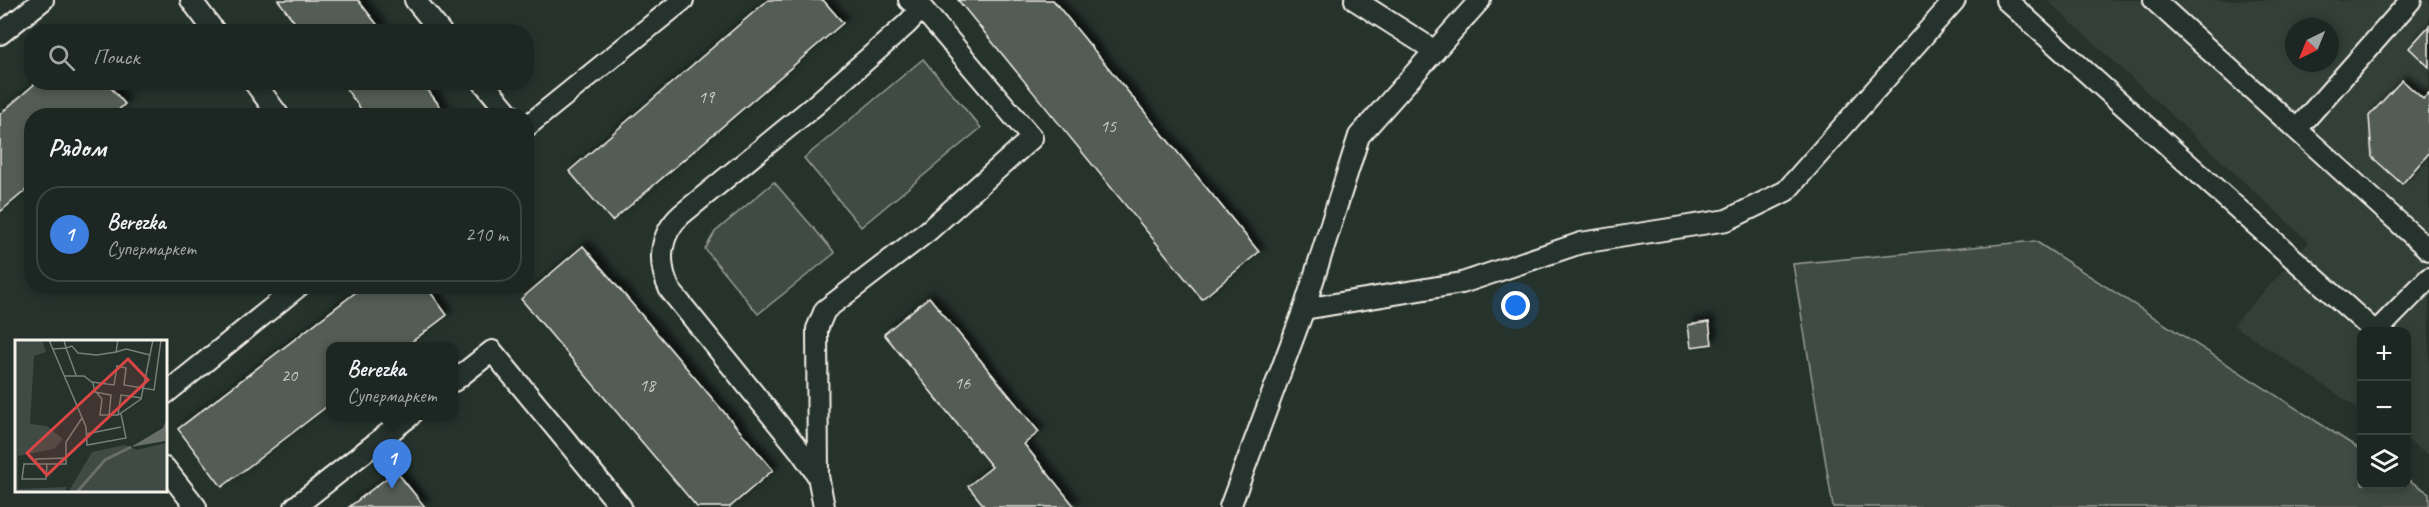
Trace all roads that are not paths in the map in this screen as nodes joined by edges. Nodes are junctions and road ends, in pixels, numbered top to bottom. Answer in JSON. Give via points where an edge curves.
{"nodes":[{"id":1,"x":43,"y":0,"type":"edge"},
{"id":2,"x":191,"y":0,"type":"edge"},
{"id":3,"x":415,"y":0,"type":"edge"},
{"id":4,"x":683,"y":0,"type":"edge"},
{"id":5,"x":1355,"y":0,"type":"edge"},
{"id":6,"x":1480,"y":0,"type":"edge"},
{"id":7,"x":1954,"y":0,"type":"edge"},
{"id":8,"x":2006,"y":0,"type":"edge"},
{"id":9,"x":2154,"y":0,"type":"edge"},
{"id":10,"x":2411,"y":0,"type":"edge"},
{"id":11,"x":916,"y":4,"type":"edge"},
{"id":12,"x":209,"y":24,"type":"edge"},
{"id":13,"x":434,"y":24,"type":"edge"},
{"id":14,"x":0,"y":34,"type":"edge"},
{"id":15,"x":1435,"y":51,"type":"junction"},
{"id":16,"x":260,"y":90,"type":"edge"},
{"id":17,"x":490,"y":90,"type":"edge"},
{"id":18,"x":273,"y":108,"type":"edge"},
{"id":19,"x":504,"y":108,"type":"edge"},
{"id":20,"x":534,"y":121,"type":"edge"},
{"id":21,"x":2297,"y":129,"type":"junction"},
{"id":22,"x":2429,"y":250,"type":"edge"},
{"id":23,"x":2429,"y":279,"type":"edge"},
{"id":24,"x":289,"y":294,"type":"edge"},
{"id":25,"x":1304,"y":309,"type":"junction"},
{"id":26,"x":2370,"y":327,"type":"edge"},
{"id":27,"x":2381,"y":327,"type":"edge"},
{"id":28,"x":458,"y":377,"type":"edge"},
{"id":29,"x":166,"y":393,"type":"edge"},
{"id":30,"x":405,"y":420,"type":"edge"},
{"id":31,"x":166,"y":469,"type":"edge"},
{"id":32,"x":818,"y":476,"type":"junction"},
{"id":33,"x":196,"y":507,"type":"edge"},
{"id":34,"x":295,"y":507,"type":"edge"},
{"id":35,"x":621,"y":507,"type":"edge"},
{"id":36,"x":824,"y":507,"type":"edge"},
{"id":37,"x":1230,"y":507,"type":"edge"}],
"edges":[{"from":1,"to":14,"type":"lane"},
{"from":2,"to":12,"type":"lane"},
{"from":3,"to":13,"type":"lane"},
{"from":4,"to":20,"type":"lane"},
{"from":5,"to":15,"type":"lane"},
{"from":6,"to":15,"type":"lane"},
{"from":7,"to":25,"type":"lane","via":[[1786,191],[1727,220],[1581,243],[1462,283]]},
{"from":8,"to":26,"type":"lane"},
{"from":9,"to":21,"type":"lane"},
{"from":10,"to":21,"type":"lane"},
{"from":11,"to":32,"type":"lane","via":[[1032,138],[928,231],[825,310],[817,329]]},
{"from":11,"to":32,"type":"lane","via":[[899,31],[672,222],[664,237],[663,277],[670,290]]},
{"from":15,"to":25,"type":"lane","via":[[1359,136]]},
{"from":16,"to":18,"type":"lane"},
{"from":17,"to":19,"type":"lane"},
{"from":21,"to":22,"type":"lane"},
{"from":23,"to":27,"type":"lane"},
{"from":24,"to":29,"type":"lane"},
{"from":25,"to":37,"type":"lane"},
{"from":28,"to":35,"type":"lane","via":[[492,351]]},
{"from":30,"to":34,"type":"lane"},
{"from":31,"to":33,"type":"lane"},
{"from":32,"to":36,"type":"lane"}]}
